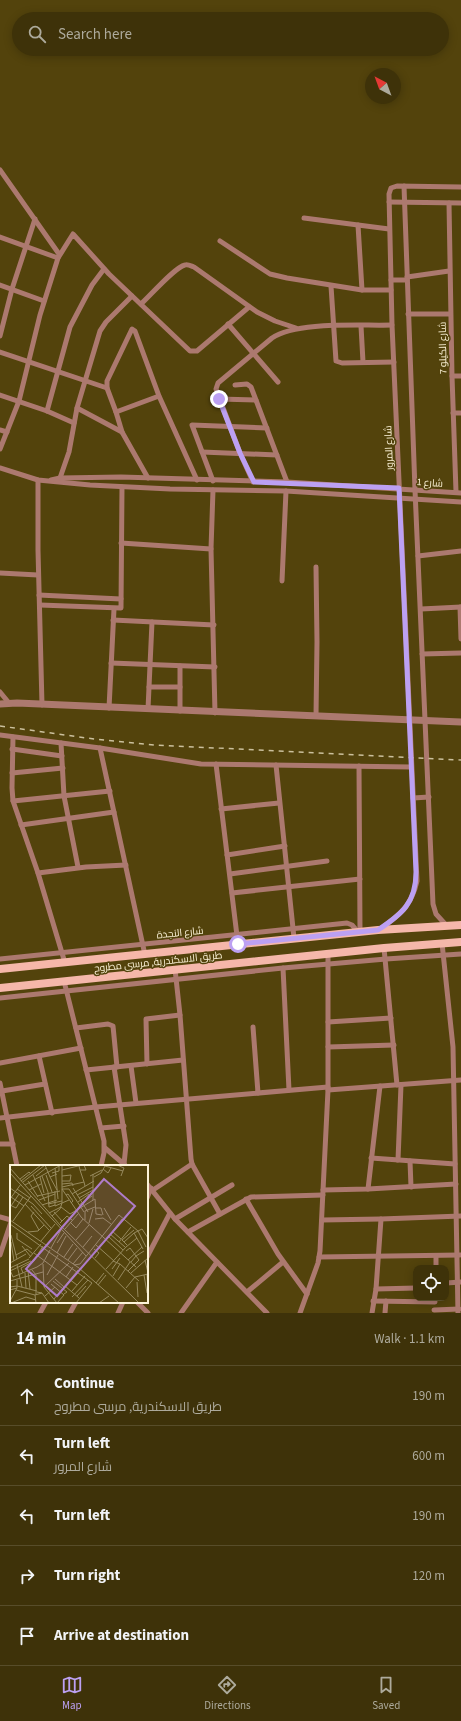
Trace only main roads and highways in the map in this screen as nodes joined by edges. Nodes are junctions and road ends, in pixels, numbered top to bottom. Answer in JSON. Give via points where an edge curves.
{"nodes":[{"id":1,"x":461,"y":925,"type":"edge"},
{"id":2,"x":461,"y":942,"type":"edge"},
{"id":3,"x":9,"y":958,"type":"road end"},
{"id":4,"x":11,"y":968,"type":"junction"},
{"id":5,"x":0,"y":969,"type":"edge"},
{"id":6,"x":0,"y":988,"type":"edge"}],
"edges":[{"from":1,"to":4,"type":"main road","name":"طريق الاسكندرية, مرسى مطروح","via":[[359,931]]},
{"from":2,"to":6,"type":"main road","name":"طريق الاسكندرية, مرسى مطروح"},
{"from":3,"to":4,"type":"main road"},
{"from":4,"to":5,"type":"main road","name":"طريق الاسكندرية, مرسى مطروح"}]}
